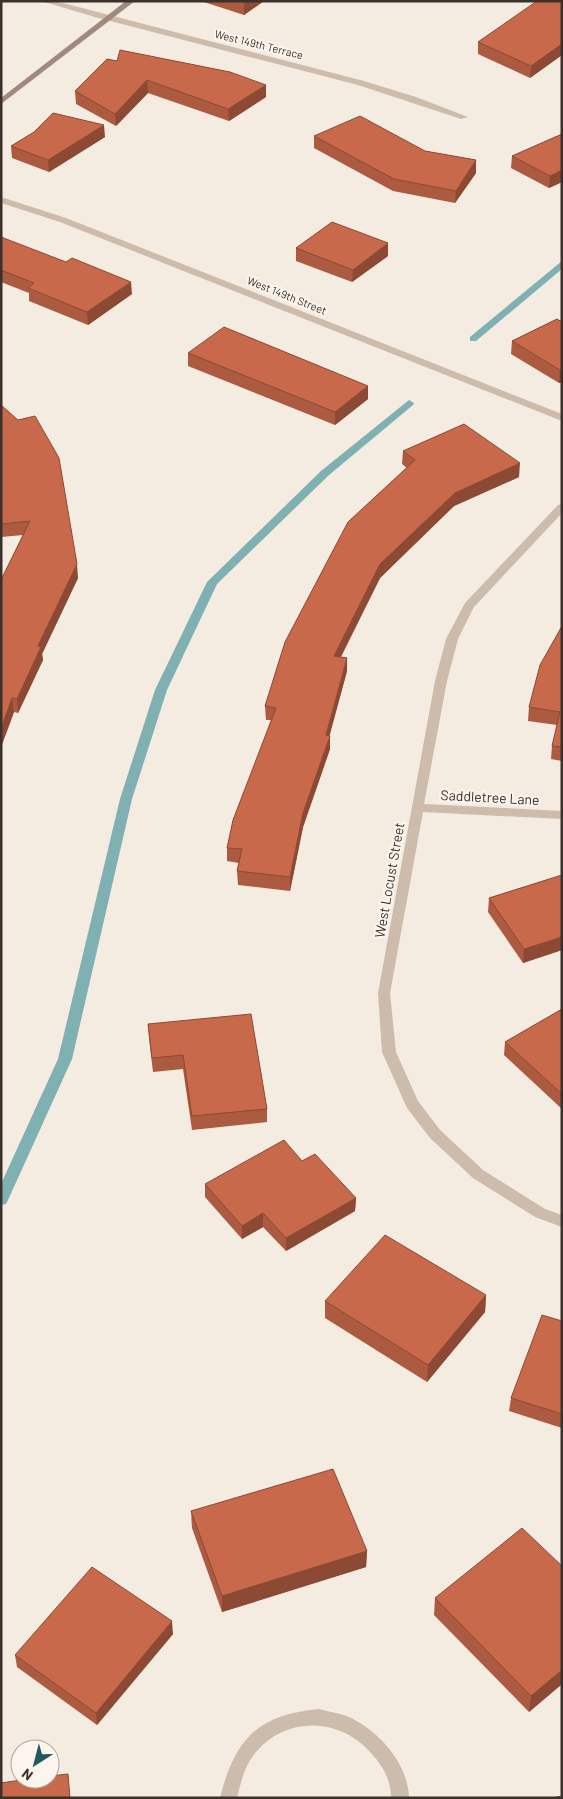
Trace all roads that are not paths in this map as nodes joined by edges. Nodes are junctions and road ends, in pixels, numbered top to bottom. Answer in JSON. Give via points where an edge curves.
{"nodes":[{"id":1,"x":46,"y":1,"type":"edge"},
{"id":2,"x":131,"y":1,"type":"edge"},
{"id":3,"x":109,"y":18,"type":"junction"},
{"id":4,"x":1,"y":102,"type":"edge"},
{"id":5,"x":464,"y":117,"type":"dead end"},
{"id":6,"x":1,"y":200,"type":"edge"},
{"id":7,"x":562,"y":418,"type":"edge"},
{"id":8,"x":562,"y":507,"type":"edge"},
{"id":9,"x":417,"y":808,"type":"junction"},
{"id":10,"x":562,"y":815,"type":"edge"},
{"id":11,"x":562,"y":1221,"type":"edge"},
{"id":12,"x":228,"y":1798,"type":"edge"},
{"id":13,"x":400,"y":1798,"type":"edge"}],
"edges":[{"from":1,"to":3,"type":"street","name":"West 149th Terrace"},
{"from":2,"to":3,"type":"street"},
{"from":3,"to":4,"type":"street"},
{"from":3,"to":5,"type":"street","name":"West 149th Terrace","via":[[295,64],[422,101]]},
{"from":6,"to":7,"type":"street","name":"West 149th Street","via":[[63,220]]},
{"from":8,"to":9,"type":"street","name":"West Locust Street","via":[[469,605],[452,639],[440,681]]},
{"from":9,"to":10,"type":"street","name":"Saddletree Lane"},
{"from":9,"to":11,"type":"street","name":"West Locust Street","via":[[384,993],[389,1052],[412,1104],[435,1134],[478,1174],[540,1213]]},
{"from":12,"to":13,"type":"street","via":[[231,1777],[242,1755],[259,1736],[280,1723],[305,1718],[330,1719],[356,1728],[378,1745],[392,1768]]}]}
